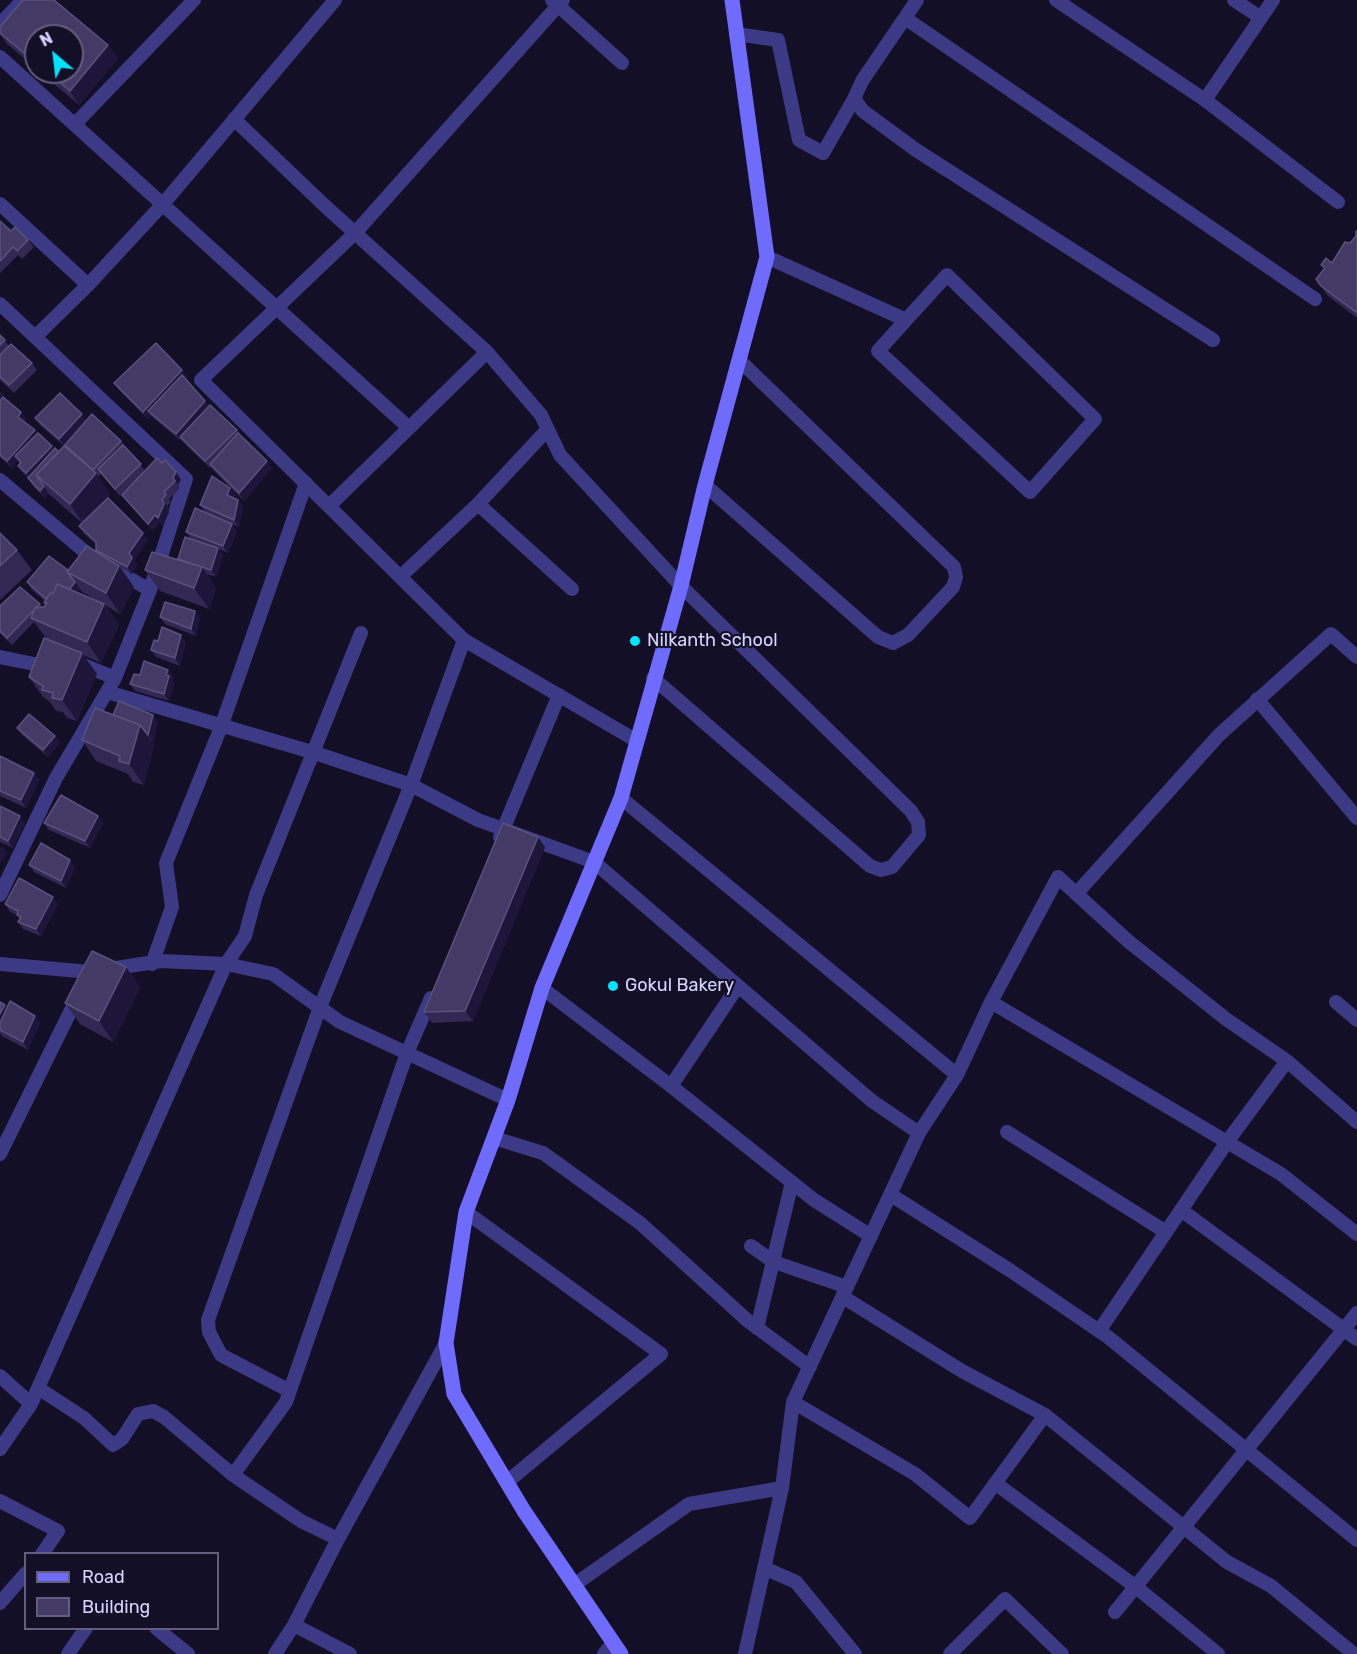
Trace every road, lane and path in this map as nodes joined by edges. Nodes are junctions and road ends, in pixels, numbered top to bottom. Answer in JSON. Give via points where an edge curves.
{"nodes":[{"id":1,"x":23,"y":0,"type":"edge"},
{"id":2,"x":194,"y":0,"type":"edge"},
{"id":3,"x":335,"y":0,"type":"edge"},
{"id":4,"x":732,"y":0,"type":"edge"},
{"id":5,"x":917,"y":0,"type":"edge"},
{"id":6,"x":1056,"y":0,"type":"edge"},
{"id":7,"x":1234,"y":0,"type":"edge"},
{"id":8,"x":1273,"y":0,"type":"edge"},
{"id":9,"x":558,"y":2,"type":"edge"},
{"id":10,"x":905,"y":18,"type":"junction"},
{"id":11,"x":1261,"y":18,"type":"junction"},
{"id":12,"x":0,"y":24,"type":"edge"},
{"id":13,"x":736,"y":34,"type":"junction"},
{"id":14,"x":0,"y":57,"type":"edge"},
{"id":15,"x":622,"y":63,"type":"dead end"},
{"id":16,"x":854,"y":99,"type":"junction"},
{"id":17,"x":1205,"y":100,"type":"junction"},
{"id":18,"x":234,"y":119,"type":"junction"},
{"id":19,"x":75,"y":124,"type":"junction"},
{"id":20,"x":1338,"y":202,"type":"dead end"},
{"id":21,"x":0,"y":204,"type":"edge"},
{"id":22,"x":163,"y":204,"type":"junction"},
{"id":23,"x":355,"y":232,"type":"junction"},
{"id":24,"x":767,"y":257,"type":"junction"},
{"id":25,"x":88,"y":285,"type":"junction"},
{"id":26,"x":1315,"y":299,"type":"dead end"},
{"id":27,"x":0,"y":304,"type":"edge"},
{"id":28,"x":279,"y":308,"type":"junction"},
{"id":29,"x":906,"y":320,"type":"junction"},
{"id":30,"x":35,"y":337,"type":"junction"},
{"id":31,"x":1213,"y":340,"type":"dead end"},
{"id":32,"x":487,"y":352,"type":"junction"},
{"id":33,"x":739,"y":360,"type":"junction"},
{"id":34,"x":408,"y":428,"type":"junction"},
{"id":35,"x":548,"y":429,"type":"junction"},
{"id":36,"x":0,"y":480,"type":"edge"},
{"id":37,"x":306,"y":483,"type":"junction"},
{"id":38,"x":705,"y":485,"type":"junction"},
{"id":39,"x":478,"y":504,"type":"junction"},
{"id":40,"x":328,"y":506,"type":"junction"},
{"id":41,"x":400,"y":577,"type":"junction"},
{"id":42,"x":681,"y":586,"type":"junction"},
{"id":43,"x":572,"y":589,"type":"dead end"},
{"id":44,"x":150,"y":590,"type":"junction"},
{"id":45,"x":362,"y":633,"type":"dead end"},
{"id":46,"x":464,"y":640,"type":"junction"},
{"id":47,"x":0,"y":657,"type":"edge"},
{"id":48,"x":1357,"y":657,"type":"edge"},
{"id":49,"x":115,"y":678,"type":"junction"},
{"id":50,"x":653,"y":678,"type":"junction"},
{"id":51,"x":107,"y":692,"type":"junction"},
{"id":52,"x":560,"y":695,"type":"junction"},
{"id":53,"x":1257,"y":699,"type":"junction"},
{"id":54,"x":221,"y":727,"type":"junction"},
{"id":55,"x":637,"y":741,"type":"junction"},
{"id":56,"x":312,"y":752,"type":"junction"},
{"id":57,"x":411,"y":784,"type":"junction"},
{"id":58,"x":621,"y":798,"type":"junction"},
{"id":59,"x":1357,"y":818,"type":"edge"},
{"id":60,"x":503,"y":829,"type":"junction"},
{"id":61,"x":494,"y":850,"type":"edge"},
{"id":62,"x":594,"y":862,"type":"junction"},
{"id":63,"x":1076,"y":894,"type":"junction"},
{"id":64,"x":0,"y":895,"type":"edge"},
{"id":65,"x":0,"y":964,"type":"edge"},
{"id":66,"x":152,"y":964,"type":"junction"},
{"id":67,"x":226,"y":964,"type":"junction"},
{"id":68,"x":90,"y":972,"type":"junction"},
{"id":69,"x":738,"y":986,"type":"junction"},
{"id":70,"x":542,"y":988,"type":"junction"},
{"id":71,"x":435,"y":989,"type":"edge"},
{"id":72,"x":991,"y":1002,"type":"junction"},
{"id":73,"x":1336,"y":1002,"type":"dead end"},
{"id":74,"x":320,"y":1007,"type":"junction"},
{"id":75,"x":1357,"y":1020,"type":"edge"},
{"id":76,"x":407,"y":1053,"type":"junction"},
{"id":77,"x":1287,"y":1061,"type":"junction"},
{"id":78,"x":957,"y":1075,"type":"junction"},
{"id":79,"x":671,"y":1086,"type":"junction"},
{"id":80,"x":508,"y":1100,"type":"junction"},
{"id":81,"x":1357,"y":1122,"type":"edge"},
{"id":82,"x":6,"y":1126,"type":"edge"},
{"id":83,"x":1006,"y":1132,"type":"dead end"},
{"id":84,"x":919,"y":1133,"type":"junction"},
{"id":85,"x":494,"y":1138,"type":"junction"},
{"id":86,"x":1227,"y":1142,"type":"junction"},
{"id":87,"x":0,"y":1154,"type":"edge"},
{"id":88,"x":792,"y":1182,"type":"junction"},
{"id":89,"x":891,"y":1195,"type":"junction"},
{"id":90,"x":1181,"y":1210,"type":"junction"},
{"id":91,"x":466,"y":1212,"type":"junction"},
{"id":92,"x":1166,"y":1232,"type":"junction"},
{"id":93,"x":1357,"y":1234,"type":"edge"},
{"id":94,"x":871,"y":1236,"type":"junction"},
{"id":95,"x":751,"y":1246,"type":"dead end"},
{"id":96,"x":774,"y":1262,"type":"junction"},
{"id":97,"x":845,"y":1292,"type":"junction"},
{"id":98,"x":1357,"y":1313,"type":"edge"},
{"id":99,"x":757,"y":1328,"type":"junction"},
{"id":100,"x":1345,"y":1328,"type":"junction"},
{"id":101,"x":1099,"y":1331,"type":"junction"},
{"id":102,"x":1357,"y":1339,"type":"edge"},
{"id":103,"x":446,"y":1343,"type":"junction"},
{"id":104,"x":810,"y":1367,"type":"junction"},
{"id":105,"x":0,"y":1376,"type":"edge"},
{"id":106,"x":38,"y":1388,"type":"junction"},
{"id":107,"x":288,"y":1390,"type":"junction"},
{"id":108,"x":794,"y":1401,"type":"junction"},
{"id":109,"x":31,"y":1404,"type":"junction"},
{"id":110,"x":1045,"y":1415,"type":"junction"},
{"id":111,"x":1248,"y":1448,"type":"junction"},
{"id":112,"x":0,"y":1449,"type":"edge"},
{"id":113,"x":233,"y":1475,"type":"junction"},
{"id":114,"x":507,"y":1482,"type":"junction"},
{"id":115,"x":995,"y":1483,"type":"junction"},
{"id":116,"x":782,"y":1488,"type":"junction"},
{"id":117,"x":0,"y":1501,"type":"edge"},
{"id":118,"x":1184,"y":1527,"type":"junction"},
{"id":119,"x":338,"y":1539,"type":"junction"},
{"id":120,"x":1357,"y":1540,"type":"edge"},
{"id":121,"x":43,"y":1552,"type":"edge"},
{"id":122,"x":765,"y":1568,"type":"junction"},
{"id":123,"x":24,"y":1575,"type":"edge"},
{"id":124,"x":574,"y":1585,"type":"junction"},
{"id":125,"x":1136,"y":1587,"type":"junction"},
{"id":126,"x":0,"y":1604,"type":"edge"},
{"id":127,"x":1115,"y":1612,"type":"dead end"},
{"id":128,"x":294,"y":1625,"type":"junction"},
{"id":129,"x":85,"y":1630,"type":"edge"},
{"id":130,"x":157,"y":1630,"type":"edge"},
{"id":131,"x":613,"y":1650,"type":"edge"},
{"id":132,"x":68,"y":1654,"type":"edge"},
{"id":133,"x":189,"y":1654,"type":"edge"},
{"id":134,"x":275,"y":1654,"type":"edge"},
{"id":135,"x":350,"y":1654,"type":"edge"},
{"id":136,"x":745,"y":1654,"type":"edge"},
{"id":137,"x":855,"y":1654,"type":"edge"},
{"id":138,"x":950,"y":1654,"type":"edge"},
{"id":139,"x":1062,"y":1654,"type":"edge"},
{"id":140,"x":1218,"y":1654,"type":"edge"},
{"id":141,"x":1354,"y":1654,"type":"edge"}],
"edges":[{"from":1,"to":12,"type":"street"},
{"from":2,"to":19,"type":"street"},
{"from":3,"to":18,"type":"street"},
{"from":4,"to":13,"type":"main road"},
{"from":5,"to":10,"type":"street"},
{"from":6,"to":17,"type":"street"},
{"from":7,"to":11,"type":"street"},
{"from":8,"to":11,"type":"street"},
{"from":9,"to":15,"type":"street"},
{"from":9,"to":23,"type":"street"},
{"from":10,"to":16,"type":"street"},
{"from":10,"to":26,"type":"street"},
{"from":11,"to":17,"type":"street"},
{"from":13,"to":16,"type":"street","via":[[778,40],[799,140],[823,153]]},
{"from":13,"to":24,"type":"main road"},
{"from":14,"to":19,"type":"street"},
{"from":16,"to":31,"type":"street","via":[[863,111],[916,150]]},
{"from":17,"to":20,"type":"street"},
{"from":18,"to":22,"type":"street"},
{"from":18,"to":23,"type":"street"},
{"from":19,"to":22,"type":"street"},
{"from":21,"to":25,"type":"street"},
{"from":22,"to":25,"type":"street"},
{"from":22,"to":28,"type":"street"},
{"from":23,"to":28,"type":"street"},
{"from":23,"to":32,"type":"street"},
{"from":24,"to":29,"type":"street"},
{"from":24,"to":33,"type":"main road"},
{"from":25,"to":30,"type":"street"},
{"from":27,"to":30,"type":"street"},
{"from":28,"to":34,"type":"street"},
{"from":28,"to":37,"type":"street","via":[[201,380]]},
{"from":29,"to":29,"type":"street","via":[[947,275],[1095,419],[1030,492],[878,351]]},
{"from":30,"to":44,"type":"street","via":[[186,479]]},
{"from":32,"to":34,"type":"street"},
{"from":32,"to":35,"type":"street","via":[[541,415]]},
{"from":33,"to":38,"type":"main road"},
{"from":33,"to":38,"type":"street","via":[[954,567],[953,587],[908,635],[892,643],[878,637]]},
{"from":34,"to":40,"type":"street"},
{"from":35,"to":39,"type":"street"},
{"from":35,"to":42,"type":"street","via":[[560,455]]},
{"from":36,"to":44,"type":"street","via":[[90,556]]},
{"from":37,"to":40,"type":"street"},
{"from":37,"to":54,"type":"street"},
{"from":38,"to":42,"type":"main road"},
{"from":39,"to":41,"type":"street"},
{"from":39,"to":43,"type":"street"},
{"from":40,"to":41,"type":"street"},
{"from":41,"to":46,"type":"street"},
{"from":42,"to":50,"type":"main road"},
{"from":42,"to":50,"type":"street","via":[[911,811],[920,835],[892,867],[881,870],[870,866]]},
{"from":44,"to":49,"type":"street"},
{"from":45,"to":56,"type":"street"},
{"from":46,"to":52,"type":"street"},
{"from":46,"to":57,"type":"street"},
{"from":47,"to":49,"type":"street","via":[[39,664],[60,655]]},
{"from":48,"to":53,"type":"street","via":[[1331,634]]},
{"from":49,"to":51,"type":"street"},
{"from":50,"to":55,"type":"main road"},
{"from":51,"to":54,"type":"street"},
{"from":51,"to":64,"type":"street","via":[[56,778]]},
{"from":52,"to":55,"type":"street"},
{"from":52,"to":60,"type":"street"},
{"from":53,"to":59,"type":"street"},
{"from":53,"to":63,"type":"street","via":[[1212,743]]},
{"from":54,"to":56,"type":"street"},
{"from":54,"to":66,"type":"street","via":[[165,863],[172,907]]},
{"from":55,"to":58,"type":"main road"},
{"from":56,"to":57,"type":"street"},
{"from":56,"to":67,"type":"street","via":[[256,895],[245,936]]},
{"from":57,"to":60,"type":"street"},
{"from":57,"to":74,"type":"street"},
{"from":58,"to":62,"type":"main road"},
{"from":58,"to":78,"type":"street"},
{"from":60,"to":61,"type":"street"},
{"from":60,"to":62,"type":"street"},
{"from":62,"to":69,"type":"street"},
{"from":62,"to":70,"type":"main road"},
{"from":63,"to":72,"type":"street","via":[[1058,877]]},
{"from":63,"to":77,"type":"street","via":[[1226,1019]]},
{"from":65,"to":68,"type":"street"},
{"from":66,"to":67,"type":"street"},
{"from":66,"to":68,"type":"street"},
{"from":67,"to":74,"type":"street","via":[[273,974]]},
{"from":67,"to":106,"type":"street"},
{"from":68,"to":82,"type":"street"},
{"from":69,"to":79,"type":"street"},
{"from":69,"to":84,"type":"street","via":[[872,1101]]},
{"from":70,"to":79,"type":"street"},
{"from":70,"to":80,"type":"main road"},
{"from":71,"to":76,"type":"street"},
{"from":72,"to":78,"type":"street"},
{"from":72,"to":86,"type":"street"},
{"from":73,"to":75,"type":"street"},
{"from":74,"to":76,"type":"street","via":[[340,1022]]},
{"from":74,"to":107,"type":"street","via":[[208,1320],[209,1332],[221,1355]]},
{"from":76,"to":80,"type":"street"},
{"from":76,"to":107,"type":"street","via":[[368,1173]]},
{"from":77,"to":81,"type":"street"},
{"from":77,"to":86,"type":"street"},
{"from":78,"to":84,"type":"street"},
{"from":79,"to":88,"type":"street"},
{"from":80,"to":85,"type":"main road"},
{"from":82,"to":87,"type":"street"},
{"from":83,"to":92,"type":"street"},
{"from":84,"to":89,"type":"street"},
{"from":85,"to":91,"type":"main road"},
{"from":85,"to":99,"type":"street","via":[[543,1153],[640,1223]]},
{"from":86,"to":90,"type":"street"},
{"from":86,"to":93,"type":"street","via":[[1281,1174]]},
{"from":88,"to":94,"type":"street"},
{"from":88,"to":96,"type":"street"},
{"from":89,"to":94,"type":"street"},
{"from":89,"to":101,"type":"street"},
{"from":90,"to":92,"type":"street"},
{"from":90,"to":100,"type":"street"},
{"from":91,"to":103,"type":"main road"},
{"from":91,"to":114,"type":"street","via":[[661,1354]]},
{"from":92,"to":101,"type":"street"},
{"from":94,"to":97,"type":"street"},
{"from":95,"to":96,"type":"street"},
{"from":96,"to":97,"type":"street"},
{"from":96,"to":99,"type":"street"},
{"from":97,"to":104,"type":"street"},
{"from":97,"to":110,"type":"street","via":[[962,1371]]},
{"from":98,"to":100,"type":"street"},
{"from":99,"to":104,"type":"street"},
{"from":100,"to":102,"type":"street"},
{"from":100,"to":111,"type":"street"},
{"from":101,"to":111,"type":"street"},
{"from":103,"to":114,"type":"main road","via":[[454,1394]]},
{"from":103,"to":119,"type":"street"},
{"from":104,"to":108,"type":"street"},
{"from":105,"to":109,"type":"street"},
{"from":106,"to":109,"type":"street"},
{"from":106,"to":113,"type":"street","via":[[84,1418],[113,1445],[122,1439],[138,1414],[153,1411]]},
{"from":107,"to":113,"type":"street","via":[[286,1402]]},
{"from":108,"to":115,"type":"street","via":[[915,1474],[970,1518]]},
{"from":108,"to":116,"type":"street"},
{"from":109,"to":112,"type":"street"},
{"from":110,"to":115,"type":"street"},
{"from":110,"to":118,"type":"street"},
{"from":111,"to":118,"type":"street"},
{"from":111,"to":120,"type":"street"},
{"from":113,"to":119,"type":"street","via":[[301,1521]]},
{"from":114,"to":124,"type":"main road"},
{"from":115,"to":125,"type":"street"},
{"from":116,"to":122,"type":"street"},
{"from":116,"to":124,"type":"street","via":[[689,1504]]},
{"from":117,"to":121,"type":"street","via":[[58,1531]]},
{"from":118,"to":125,"type":"street"},
{"from":118,"to":141,"type":"street","via":[[1227,1562],[1271,1586]]},
{"from":119,"to":128,"type":"street"},
{"from":122,"to":136,"type":"street"},
{"from":122,"to":137,"type":"street","via":[[796,1582]]},
{"from":123,"to":126,"type":"street"},
{"from":124,"to":131,"type":"main road"},
{"from":125,"to":127,"type":"street"},
{"from":125,"to":140,"type":"street"},
{"from":128,"to":134,"type":"street"},
{"from":128,"to":135,"type":"street"},
{"from":129,"to":132,"type":"street"},
{"from":130,"to":133,"type":"street"},
{"from":138,"to":139,"type":"street","via":[[1005,1599]]}]}
